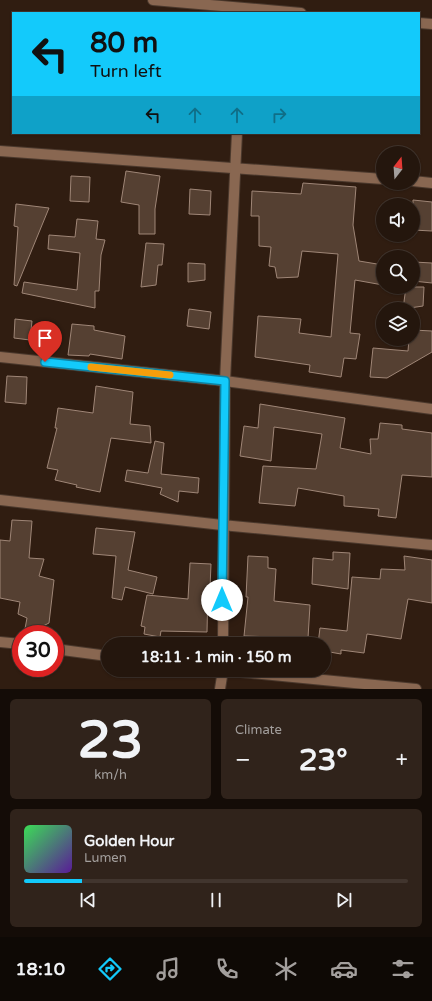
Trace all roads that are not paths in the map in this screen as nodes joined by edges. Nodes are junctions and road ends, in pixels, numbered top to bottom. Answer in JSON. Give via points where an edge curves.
{"nodes":[{"id":1,"x":153,"y":0,"type":"edge"},
{"id":2,"x":240,"y":7,"type":"edge"},
{"id":3,"x":291,"y":12,"type":"edge"},
{"id":4,"x":420,"y":23,"type":"edge"},
{"id":5,"x":432,"y":24,"type":"edge"},
{"id":6,"x":237,"y":134,"type":"edge"},
{"id":7,"x":0,"y":151,"type":"edge"},
{"id":8,"x":236,"y":167,"type":"junction"},
{"id":9,"x":376,"y":178,"type":"edge"},
{"id":10,"x":420,"y":182,"type":"edge"},
{"id":11,"x":432,"y":183,"type":"edge"},
{"id":12,"x":0,"y":358,"type":"edge"},
{"id":13,"x":225,"y":381,"type":"junction"},
{"id":14,"x":432,"y":409,"type":"edge"},
{"id":15,"x":0,"y":500,"type":"edge"},
{"id":16,"x":222,"y":525,"type":"junction"},
{"id":17,"x":432,"y":545,"type":"edge"},
{"id":18,"x":223,"y":637,"type":"edge"},
{"id":19,"x":0,"y":642,"type":"edge"},
{"id":20,"x":12,"y":643,"type":"edge"},
{"id":21,"x":64,"y":650,"type":"edge"},
{"id":22,"x":101,"y":655,"type":"edge"},
{"id":23,"x":221,"y":677,"type":"edge"},
{"id":24,"x":293,"y":677,"type":"edge"},
{"id":25,"x":220,"y":689,"type":"edge"},
{"id":26,"x":416,"y":689,"type":"edge"}],
"edges":[{"from":1,"to":2,"type":"street"},
{"from":2,"to":3,"type":"street"},
{"from":4,"to":5,"type":"street"},
{"from":6,"to":8,"type":"street"},
{"from":7,"to":8,"type":"street"},
{"from":8,"to":9,"type":"street"},
{"from":8,"to":13,"type":"street"},
{"from":10,"to":11,"type":"street"},
{"from":12,"to":13,"type":"street"},
{"from":13,"to":14,"type":"street"},
{"from":13,"to":16,"type":"street"},
{"from":15,"to":16,"type":"street"},
{"from":16,"to":17,"type":"street"},
{"from":16,"to":18,"type":"street"},
{"from":19,"to":20,"type":"street"},
{"from":21,"to":22,"type":"street"},
{"from":23,"to":25,"type":"street"},
{"from":24,"to":26,"type":"street"}]}
